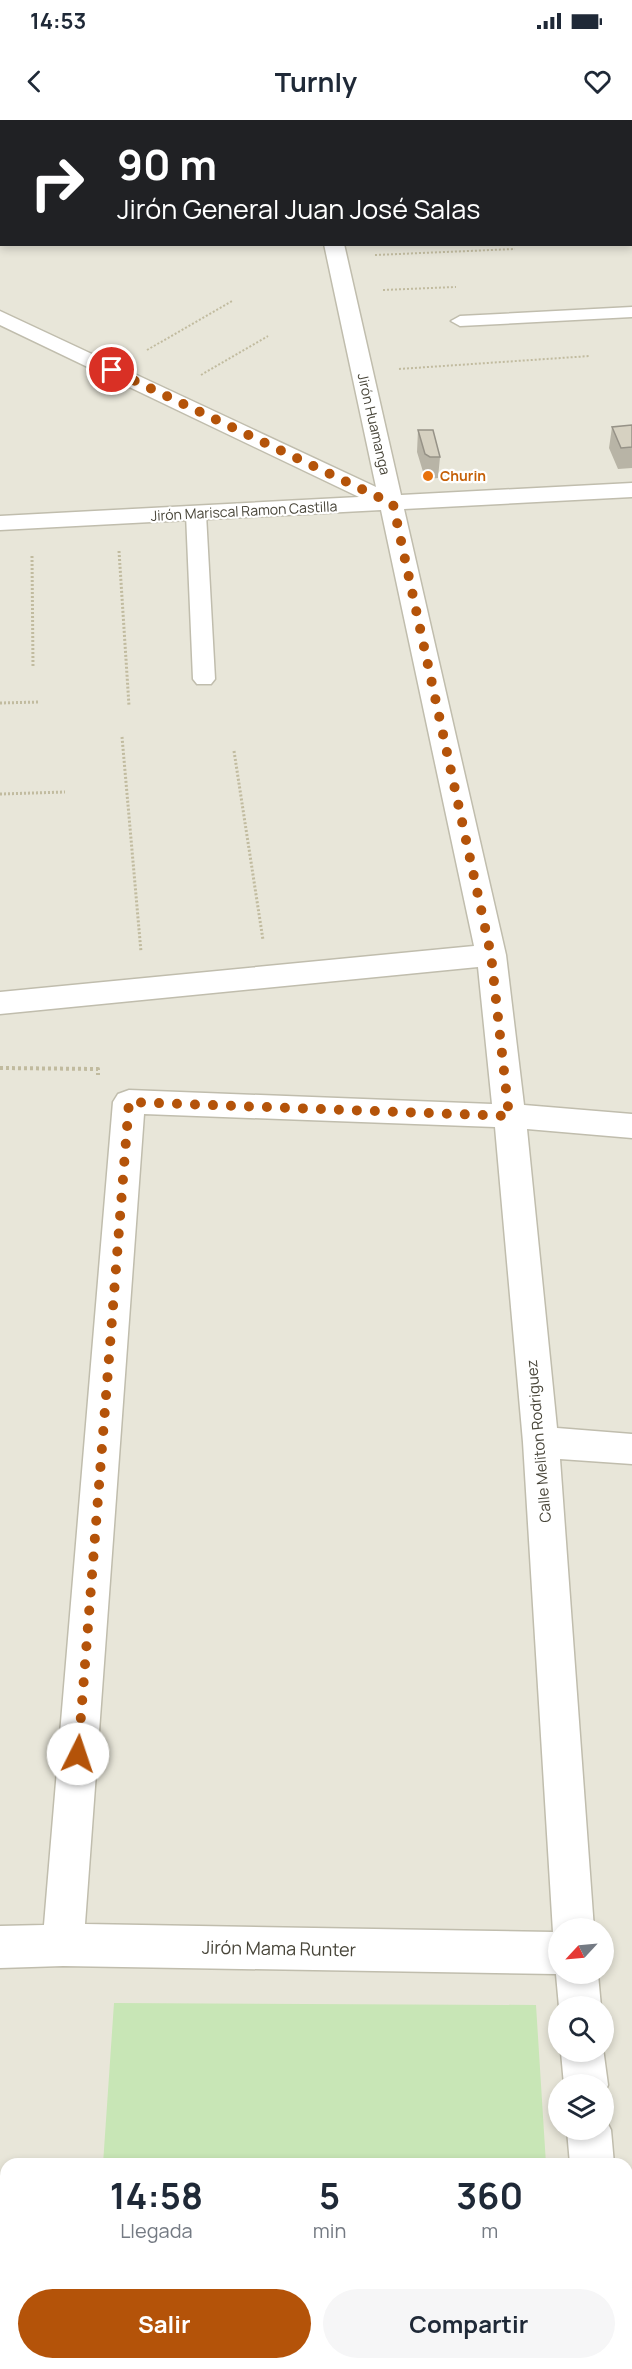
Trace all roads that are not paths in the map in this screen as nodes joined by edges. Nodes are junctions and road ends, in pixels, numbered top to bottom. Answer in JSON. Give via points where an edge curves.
{"nodes":[{"id":1,"x":335,"y":251,"type":"edge"},
{"id":2,"x":632,"y":312,"type":"edge"},
{"id":3,"x":0,"y":317,"type":"edge"},
{"id":4,"x":460,"y":321,"type":"dead end"},
{"id":5,"x":632,"y":490,"type":"edge"},
{"id":6,"x":393,"y":504,"type":"junction"},
{"id":7,"x":196,"y":514,"type":"junction"},
{"id":8,"x":0,"y":523,"type":"edge"},
{"id":9,"x":204,"y":679,"type":"dead end"},
{"id":10,"x":491,"y":955,"type":"junction"},
{"id":11,"x":0,"y":1003,"type":"edge"},
{"id":12,"x":509,"y":1116,"type":"junction"},
{"id":13,"x":632,"y":1126,"type":"edge"},
{"id":14,"x":541,"y":1442,"type":"junction"},
{"id":15,"x":632,"y":1449,"type":"edge"},
{"id":16,"x":572,"y":1918,"type":"edge"},
{"id":17,"x":63,"y":1945,"type":"junction"},
{"id":18,"x":0,"y":1947,"type":"edge"},
{"id":19,"x":548,"y":1953,"type":"edge"},
{"id":20,"x":590,"y":2140,"type":"edge"},
{"id":21,"x":591,"y":2158,"type":"edge"}],
"edges":[{"from":1,"to":6,"type":"street","name":"Jirón Huamanga"},
{"from":2,"to":4,"type":"lane"},
{"from":3,"to":6,"type":"street"},
{"from":5,"to":6,"type":"street","name":"Jirón Mariscal Ramon Castilla"},
{"from":6,"to":7,"type":"street","name":"Jirón Mariscal Ramon Castilla"},
{"from":6,"to":10,"type":"street","name":"Jirón Huamanga"},
{"from":7,"to":8,"type":"street","name":"Jirón Mariscal Ramon Castilla"},
{"from":7,"to":9,"type":"lane"},
{"from":10,"to":11,"type":"street"},
{"from":10,"to":12,"type":"street","name":"Calle Meliton Rodriguez"},
{"from":12,"to":13,"type":"street"},
{"from":12,"to":14,"type":"street","name":"Calle Meliton Rodriguez"},
{"from":12,"to":17,"type":"street","via":[[128,1106]]},
{"from":14,"to":15,"type":"street"},
{"from":14,"to":16,"type":"street","name":"Calle Meliton Rodriguez"},
{"from":17,"to":18,"type":"street","name":"Jirón Mama Runter"},
{"from":17,"to":19,"type":"street","name":"Jirón Mama Runter"},
{"from":20,"to":21,"type":"street"}]}
